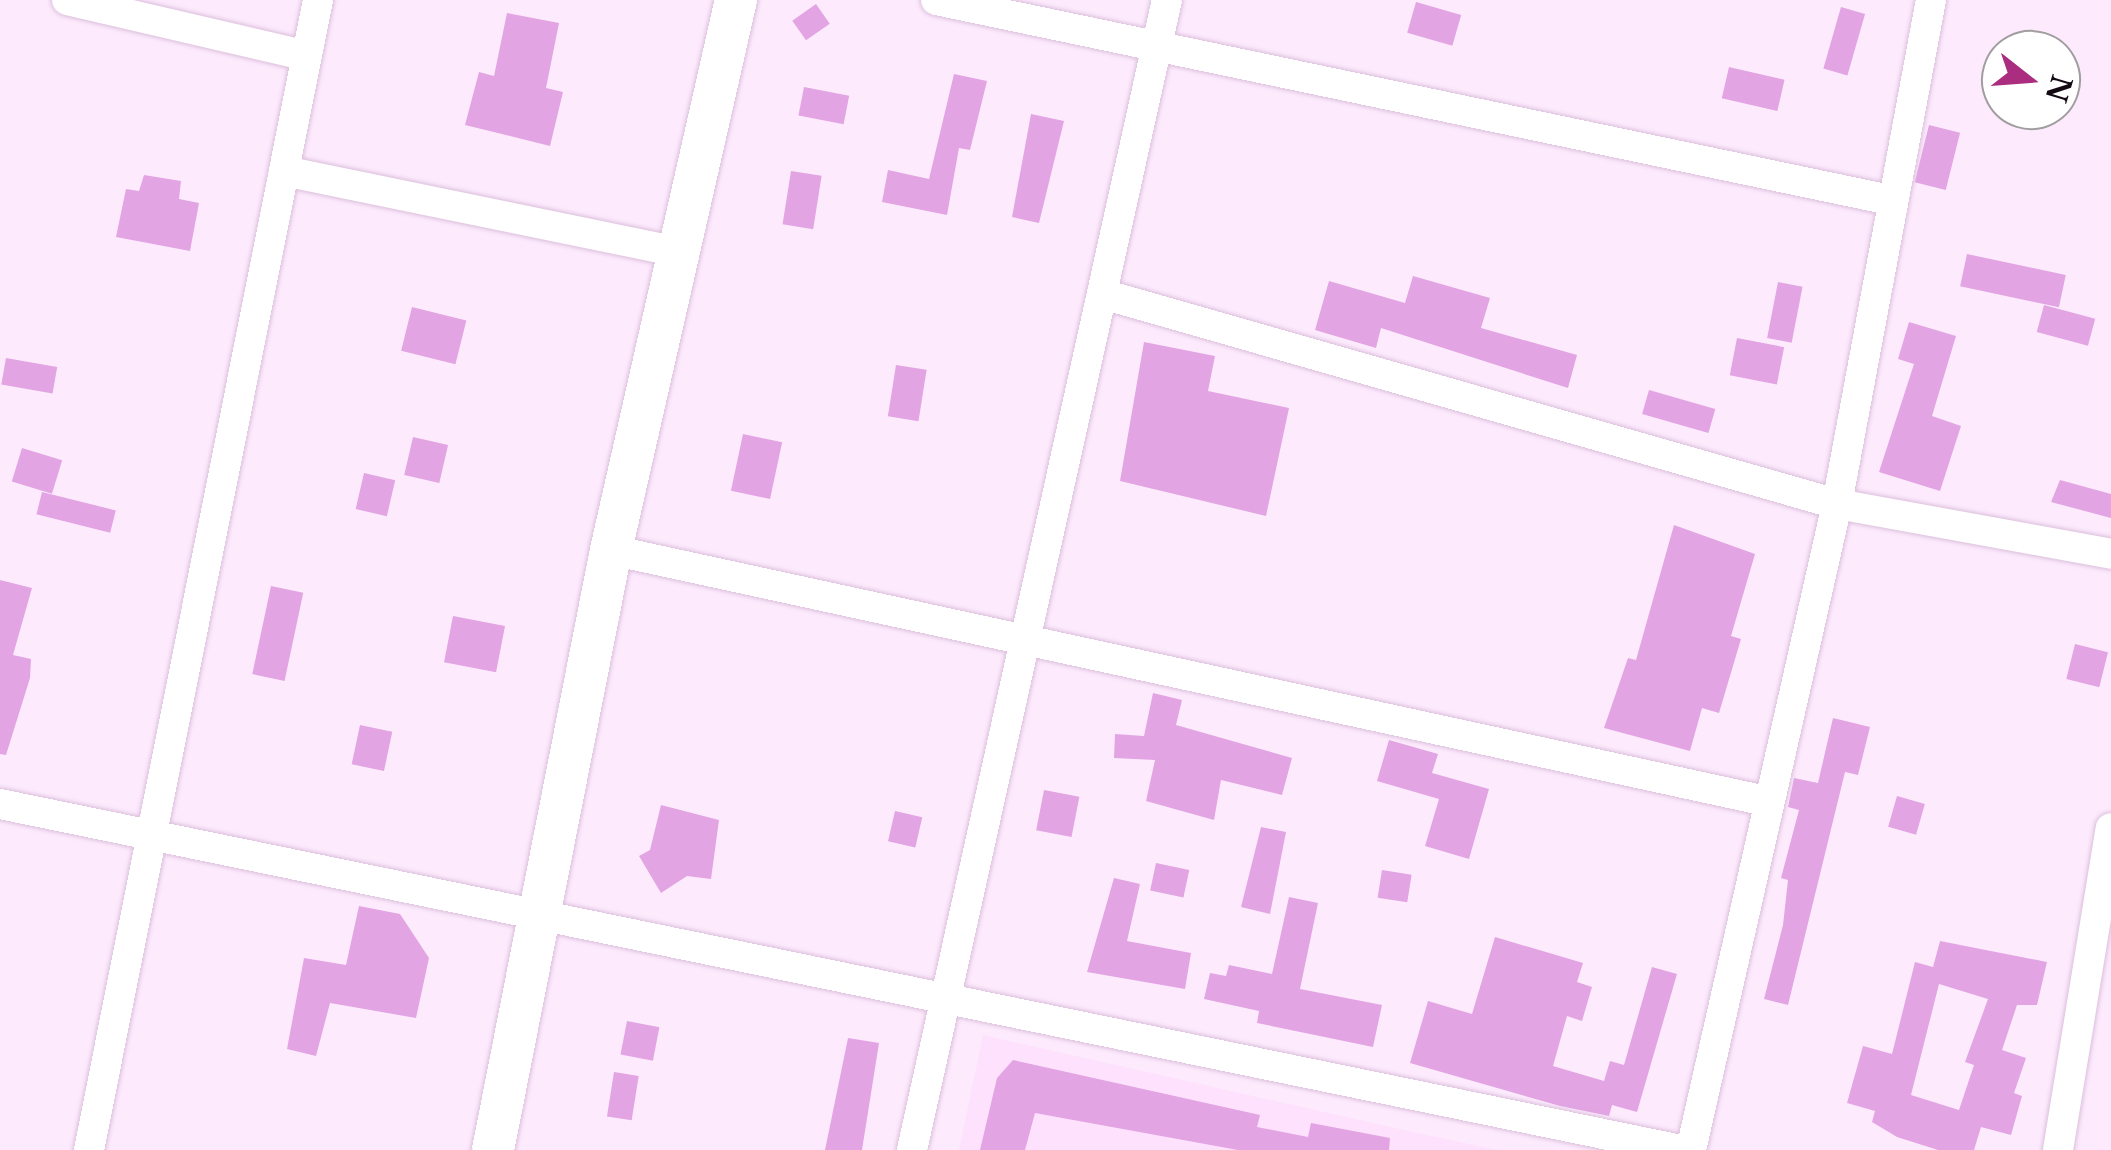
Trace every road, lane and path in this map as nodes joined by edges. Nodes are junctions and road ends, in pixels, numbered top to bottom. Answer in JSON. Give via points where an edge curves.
{"nodes":[{"id":1,"x":67,"y":0,"type":"edge"},
{"id":2,"x":318,"y":0,"type":"edge"},
{"id":3,"x":736,"y":0,"type":"edge"},
{"id":4,"x":936,"y":0,"type":"edge"},
{"id":5,"x":1166,"y":0,"type":"edge"},
{"id":6,"x":1931,"y":0,"type":"edge"},
{"id":7,"x":1157,"y":51,"type":"junction"},
{"id":8,"x":306,"y":56,"type":"junction"},
{"id":9,"x":284,"y":171,"type":"junction"},
{"id":10,"x":1890,"y":200,"type":"junction"},
{"id":11,"x":678,"y":252,"type":"junction"},
{"id":12,"x":1106,"y":295,"type":"junction"},
{"id":13,"x":1837,"y":504,"type":"junction"},
{"id":14,"x":611,"y":550,"type":"junction"},
{"id":15,"x":2111,"y":554,"type":"edge"},
{"id":16,"x":1024,"y":638,"type":"junction"},
{"id":17,"x":1766,"y":801,"type":"junction"},
{"id":18,"x":0,"y":804,"type":"edge"},
{"id":19,"x":2111,"y":828,"type":"edge"},
{"id":20,"x":153,"y":835,"type":"junction"},
{"id":21,"x":539,"y":914,"type":"junction"},
{"id":22,"x":943,"y":996,"type":"junction"},
{"id":23,"x":90,"y":1150,"type":"edge"},
{"id":24,"x":493,"y":1150,"type":"edge"},
{"id":25,"x":912,"y":1150,"type":"edge"},
{"id":26,"x":1682,"y":1150,"type":"edge"},
{"id":27,"x":1691,"y":1150,"type":"edge"},
{"id":28,"x":2058,"y":1150,"type":"edge"}],
"edges":[{"from":1,"to":8,"type":"street"},
{"from":2,"to":8,"type":"street"},
{"from":3,"to":11,"type":"highway"},
{"from":4,"to":7,"type":"street"},
{"from":5,"to":7,"type":"street"},
{"from":6,"to":10,"type":"street"},
{"from":7,"to":10,"type":"street"},
{"from":7,"to":12,"type":"street"},
{"from":8,"to":9,"type":"street"},
{"from":9,"to":11,"type":"street"},
{"from":9,"to":20,"type":"street"},
{"from":10,"to":13,"type":"street"},
{"from":11,"to":14,"type":"highway"},
{"from":12,"to":13,"type":"street"},
{"from":12,"to":16,"type":"street"},
{"from":13,"to":15,"type":"street"},
{"from":13,"to":17,"type":"street"},
{"from":14,"to":16,"type":"street"},
{"from":14,"to":21,"type":"highway"},
{"from":16,"to":17,"type":"street"},
{"from":16,"to":22,"type":"street"},
{"from":17,"to":27,"type":"street"},
{"from":18,"to":20,"type":"street"},
{"from":19,"to":28,"type":"street"},
{"from":20,"to":21,"type":"street"},
{"from":20,"to":23,"type":"street"},
{"from":21,"to":22,"type":"street"},
{"from":21,"to":24,"type":"highway"},
{"from":22,"to":25,"type":"street"},
{"from":22,"to":26,"type":"street"}]}
